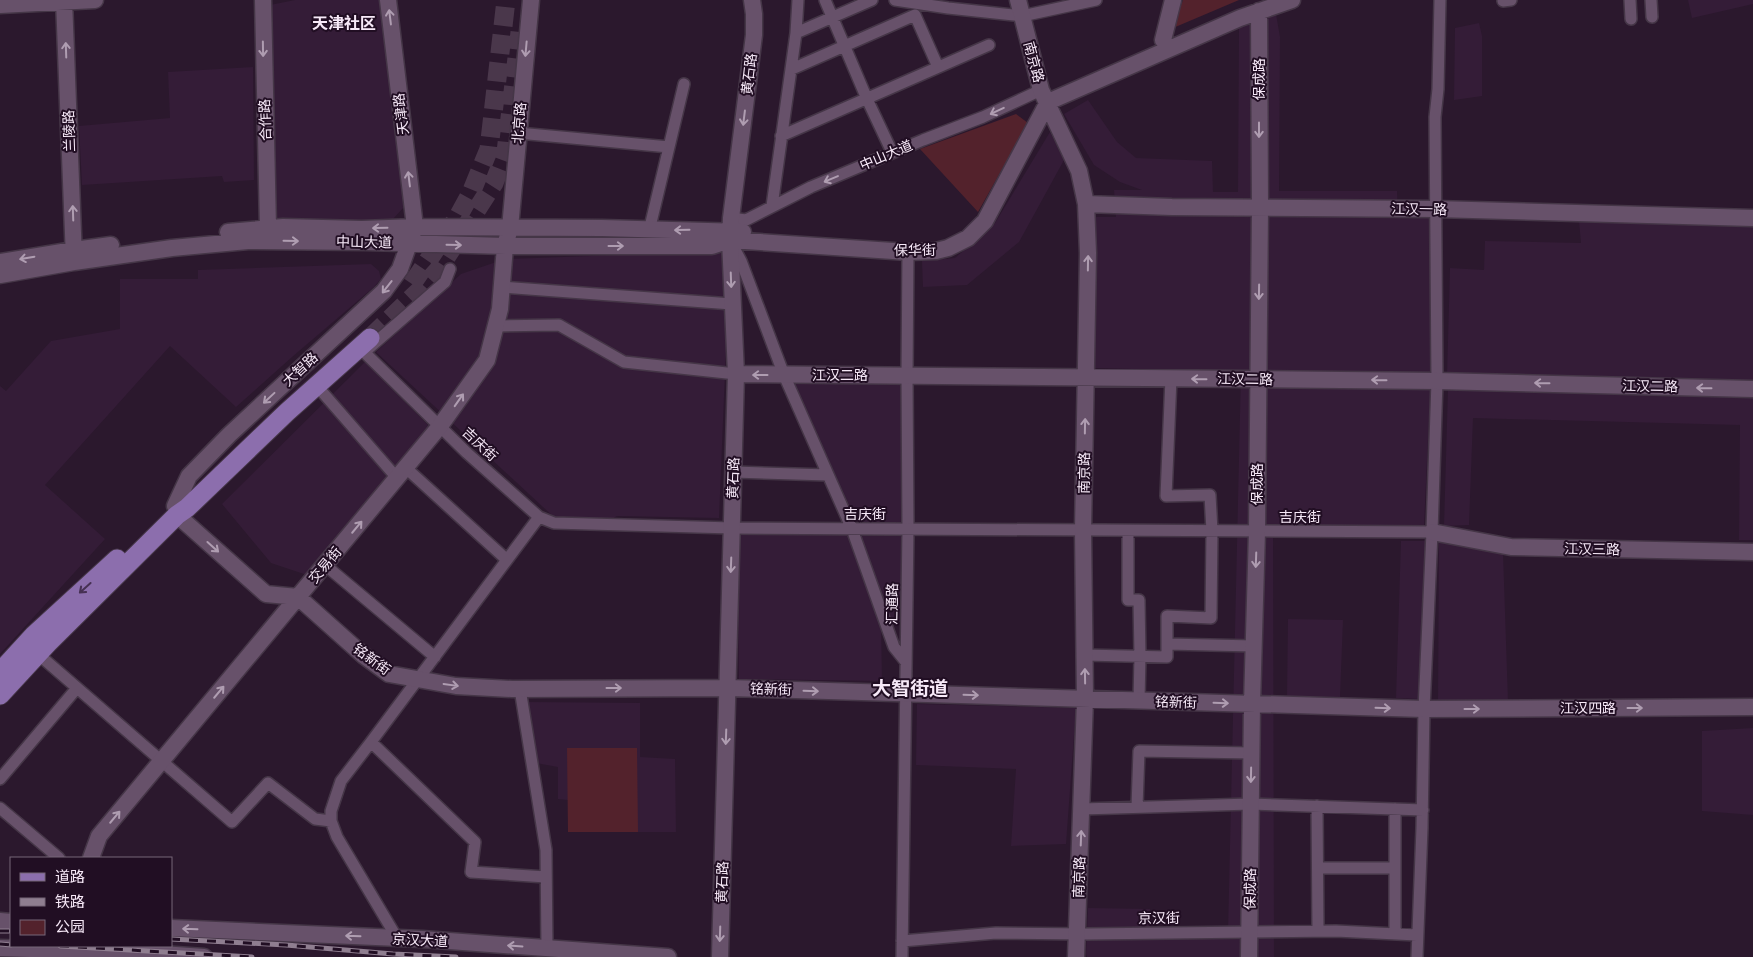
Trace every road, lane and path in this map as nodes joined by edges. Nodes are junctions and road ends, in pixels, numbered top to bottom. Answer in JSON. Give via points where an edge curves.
{"nodes":[{"id":1,"x":95,"y":0,"type":"edge"},
{"id":2,"x":263,"y":0,"type":"edge"},
{"id":3,"x":388,"y":0,"type":"edge"},
{"id":4,"x":530,"y":0,"type":"edge"},
{"id":5,"x":752,"y":0,"type":"edge"},
{"id":6,"x":798,"y":0,"type":"edge"},
{"id":7,"x":825,"y":0,"type":"edge"},
{"id":8,"x":872,"y":0,"type":"edge"},
{"id":9,"x":895,"y":0,"type":"edge"},
{"id":10,"x":1018,"y":0,"type":"edge"},
{"id":11,"x":1096,"y":0,"type":"edge"},
{"id":12,"x":1173,"y":0,"type":"edge"},
{"id":13,"x":1292,"y":0,"type":"edge"},
{"id":14,"x":1440,"y":0,"type":"edge"},
{"id":15,"x":1630,"y":0,"type":"edge"},
{"id":16,"x":1651,"y":0,"type":"edge"},
{"id":17,"x":64,"y":1,"type":"edge"},
{"id":18,"x":0,"y":5,"type":"edge"},
{"id":19,"x":1261,"y":6,"type":"edge"},
{"id":20,"x":1022,"y":16,"type":"junction"},
{"id":21,"x":1652,"y":17,"type":"dead end"},
{"id":22,"x":832,"y":18,"type":"junction"},
{"id":23,"x":1631,"y":18,"type":"dead end"},
{"id":24,"x":796,"y":33,"type":"junction"},
{"id":25,"x":1166,"y":44,"type":"junction"},
{"id":26,"x":989,"y":45,"type":"dead end"},
{"id":27,"x":844,"y":46,"type":"junction"},
{"id":28,"x":938,"y":68,"type":"junction"},
{"id":29,"x":792,"y":69,"type":"junction"},
{"id":30,"x":684,"y":84,"type":"dead end"},
{"id":31,"x":1044,"y":96,"type":"junction"},
{"id":32,"x":867,"y":99,"type":"junction"},
{"id":33,"x":518,"y":132,"type":"junction"},
{"id":34,"x":782,"y":136,"type":"junction"},
{"id":35,"x":669,"y":147,"type":"junction"},
{"id":36,"x":892,"y":152,"type":"dead end"},
{"id":37,"x":1086,"y":204,"type":"junction"},
{"id":38,"x":772,"y":206,"type":"junction"},
{"id":39,"x":1260,"y":208,"type":"junction"},
{"id":40,"x":1436,"y":209,"type":"junction"},
{"id":41,"x":1753,"y":218,"type":"edge"},
{"id":42,"x":414,"y":227,"type":"junction"},
{"id":43,"x":510,"y":228,"type":"junction"},
{"id":44,"x":649,"y":230,"type":"junction"},
{"id":45,"x":731,"y":230,"type":"junction"},
{"id":46,"x":269,"y":234,"type":"junction"},
{"id":47,"x":409,"y":243,"type":"junction"},
{"id":48,"x":505,"y":246,"type":"junction"},
{"id":49,"x":908,"y":252,"type":"junction"},
{"id":50,"x":74,"y":256,"type":"junction"},
{"id":51,"x":0,"y":262,"type":"edge"},
{"id":52,"x":450,"y":269,"type":"dead end"},
{"id":53,"x":0,"y":274,"type":"edge"},
{"id":54,"x":501,"y":287,"type":"junction"},
{"id":55,"x":732,"y":304,"type":"junction"},
{"id":56,"x":496,"y":326,"type":"junction"},
{"id":57,"x":366,"y":340,"type":"junction"},
{"id":58,"x":736,"y":374,"type":"junction"},
{"id":59,"x":784,"y":375,"type":"junction"},
{"id":60,"x":907,"y":376,"type":"junction"},
{"id":61,"x":1086,"y":378,"type":"junction"},
{"id":62,"x":1171,"y":378,"type":"junction"},
{"id":63,"x":1258,"y":379,"type":"junction"},
{"id":64,"x":1437,"y":381,"type":"junction"},
{"id":65,"x":319,"y":388,"type":"junction"},
{"id":66,"x":1753,"y":389,"type":"edge"},
{"id":67,"x":440,"y":426,"type":"junction"},
{"id":68,"x":734,"y":472,"type":"junction"},
{"id":69,"x":402,"y":473,"type":"junction"},
{"id":70,"x":828,"y":475,"type":"junction"},
{"id":71,"x":180,"y":509,"type":"junction"},
{"id":72,"x":539,"y":517,"type":"junction"},
{"id":73,"x":732,"y":528,"type":"junction"},
{"id":74,"x":852,"y":529,"type":"junction"},
{"id":75,"x":908,"y":529,"type":"junction"},
{"id":76,"x":1083,"y":530,"type":"junction"},
{"id":77,"x":1128,"y":531,"type":"junction"},
{"id":78,"x":1212,"y":531,"type":"junction"},
{"id":79,"x":1257,"y":531,"type":"junction"},
{"id":80,"x":1432,"y":532,"type":"junction"},
{"id":81,"x":1753,"y":552,"type":"edge"},
{"id":82,"x":507,"y":560,"type":"junction"},
{"id":83,"x":325,"y":565,"type":"junction"},
{"id":84,"x":298,"y":597,"type":"junction"},
{"id":85,"x":1167,"y":644,"type":"junction"},
{"id":86,"x":1254,"y":646,"type":"junction"},
{"id":87,"x":38,"y":654,"type":"junction"},
{"id":88,"x":1085,"y":655,"type":"junction"},
{"id":89,"x":1140,"y":656,"type":"junction"},
{"id":90,"x":435,"y":657,"type":"junction"},
{"id":91,"x":906,"y":662,"type":"junction"},
{"id":92,"x":0,"y":672,"type":"edge"},
{"id":93,"x":418,"y":679,"type":"junction"},
{"id":94,"x":77,"y":688,"type":"junction"},
{"id":95,"x":727,"y":688,"type":"junction"},
{"id":96,"x":520,"y":689,"type":"junction"},
{"id":97,"x":905,"y":693,"type":"junction"},
{"id":98,"x":0,"y":695,"type":"edge"},
{"id":99,"x":1085,"y":699,"type":"junction"},
{"id":100,"x":1139,"y":700,"type":"junction"},
{"id":101,"x":1252,"y":704,"type":"junction"},
{"id":102,"x":1753,"y":707,"type":"edge"},
{"id":103,"x":1424,"y":709,"type":"junction"},
{"id":104,"x":371,"y":742,"type":"junction"},
{"id":105,"x":1252,"y":753,"type":"junction"},
{"id":106,"x":162,"y":761,"type":"junction"},
{"id":107,"x":0,"y":779,"type":"edge"},
{"id":108,"x":1251,"y":804,"type":"junction"},
{"id":109,"x":1317,"y":806,"type":"junction"},
{"id":110,"x":0,"y":808,"type":"edge"},
{"id":111,"x":1137,"y":808,"type":"junction"},
{"id":112,"x":1082,"y":809,"type":"junction"},
{"id":113,"x":1394,"y":809,"type":"junction"},
{"id":114,"x":1422,"y":810,"type":"junction"},
{"id":115,"x":331,"y":821,"type":"junction"},
{"id":116,"x":58,"y":857,"type":"edge"},
{"id":117,"x":91,"y":857,"type":"edge"},
{"id":118,"x":1318,"y":868,"type":"junction"},
{"id":119,"x":1395,"y":868,"type":"junction"},
{"id":120,"x":546,"y":876,"type":"junction"},
{"id":121,"x":172,"y":928,"type":"edge"},
{"id":122,"x":1318,"y":931,"type":"junction"},
{"id":123,"x":1250,"y":932,"type":"junction"},
{"id":124,"x":1077,"y":934,"type":"junction"},
{"id":125,"x":1396,"y":934,"type":"junction"},
{"id":126,"x":1417,"y":935,"type":"junction"},
{"id":127,"x":397,"y":938,"type":"junction"},
{"id":128,"x":902,"y":941,"type":"junction"},
{"id":129,"x":0,"y":948,"type":"edge"},
{"id":130,"x":80,"y":948,"type":"edge"},
{"id":131,"x":547,"y":948,"type":"junction"},
{"id":132,"x":154,"y":952,"type":"edge"},
{"id":133,"x":204,"y":957,"type":"edge"},
{"id":134,"x":668,"y":957,"type":"edge"},
{"id":135,"x":720,"y":957,"type":"edge"},
{"id":136,"x":902,"y":957,"type":"edge"},
{"id":137,"x":1076,"y":957,"type":"edge"},
{"id":138,"x":1249,"y":957,"type":"edge"},
{"id":139,"x":1416,"y":957,"type":"edge"}],
"edges":[{"from":1,"to":17,"type":"street"},
{"from":2,"to":46,"type":"street","name":"合作路","one_way":true},
{"from":42,"to":3,"type":"street","name":"天津路","one_way":true},
{"from":4,"to":33,"type":"street","name":"北京路","one_way":true},
{"from":5,"to":45,"type":"street","name":"黄石路","one_way":true,"via":[[754,35]]},
{"from":6,"to":24,"type":"street"},
{"from":7,"to":22,"type":"street"},
{"from":8,"to":22,"type":"street"},
{"from":9,"to":20,"type":"street"},
{"from":10,"to":20,"type":"street","name":"南京路"},
{"from":11,"to":20,"type":"street"},
{"from":12,"to":25,"type":"street"},
{"from":13,"to":19,"type":"street","name":"中山大道"},
{"from":14,"to":40,"type":"street","via":[[1435,117]]},
{"from":15,"to":23,"type":"street"},
{"from":16,"to":21,"type":"street"},
{"from":17,"to":18,"type":"street"},
{"from":50,"to":17,"type":"street","name":"兰陵路","one_way":true},
{"from":19,"to":25,"type":"street","name":"中山大道","via":[[1240,18]]},
{"from":19,"to":39,"type":"street","name":"保成路","one_way":true},
{"from":20,"to":31,"type":"street","name":"南京路"},
{"from":22,"to":24,"type":"street"},
{"from":22,"to":27,"type":"street"},
{"from":24,"to":29,"type":"street"},
{"from":25,"to":31,"type":"street","name":"中山大道"},
{"from":26,"to":28,"type":"street"},
{"from":27,"to":28,"type":"street","via":[[915,15]]},
{"from":27,"to":29,"type":"street"},
{"from":27,"to":32,"type":"street"},
{"from":28,"to":32,"type":"street"},
{"from":29,"to":34,"type":"street"},
{"from":30,"to":35,"type":"street"},
{"from":31,"to":37,"type":"street","name":"南京路","via":[[1079,171]]},
{"from":31,"to":38,"type":"street","name":"中山大道","one_way":true,"via":[[923,140]]},
{"from":31,"to":45,"type":"street","name":"保华街","via":[[980,216],[964,232],[930,245]]},
{"from":31,"to":49,"type":"street","name":"保华街","via":[[985,220],[968,238],[948,248]]},
{"from":32,"to":34,"type":"street"},
{"from":32,"to":36,"type":"street"},
{"from":33,"to":35,"type":"street"},
{"from":33,"to":43,"type":"street","name":"北京路"},
{"from":34,"to":38,"type":"street"},
{"from":35,"to":44,"type":"street"},
{"from":37,"to":39,"type":"street","name":"江汉一路"},
{"from":61,"to":37,"type":"street","name":"南京路","one_way":true},
{"from":38,"to":45,"type":"street","name":"中山大道"},
{"from":39,"to":40,"type":"street","name":"江汉一路"},
{"from":39,"to":63,"type":"street","name":"保成路","one_way":true},
{"from":40,"to":41,"type":"street","name":"江汉一路"},
{"from":40,"to":64,"type":"street"},
{"from":42,"to":43,"type":"street","name":"中山大道"},
{"from":42,"to":46,"type":"street","name":"中山大道","one_way":true},
{"from":42,"to":47,"type":"street","name":"大智路"},
{"from":43,"to":44,"type":"street","name":"中山大道"},
{"from":43,"to":48,"type":"street","name":"北京路"},
{"from":45,"to":44,"type":"street","name":"中山大道","one_way":true},
{"from":48,"to":45,"type":"street","name":"中山大道","one_way":true,"via":[[712,246]]},
{"from":45,"to":49,"type":"street","name":"保华街"},
{"from":45,"to":55,"type":"street","name":"黄石路","one_way":true},
{"from":45,"to":59,"type":"street"},
{"from":46,"to":47,"type":"street","name":"中山大道","one_way":true},
{"from":46,"to":50,"type":"street","name":"中山大道","via":[[248,241]]},
{"from":47,"to":48,"type":"street","name":"中山大道","one_way":true},
{"from":47,"to":71,"type":"street","name":"大智路","one_way":true,"via":[[400,269],[384,291],[189,476]]},
{"from":48,"to":54,"type":"street","name":"交易街"},
{"from":49,"to":60,"type":"street","name":"汇通路"},
{"from":50,"to":51,"type":"street","name":"中山大道","one_way":true},
{"from":50,"to":53,"type":"street","name":"中山大道"},
{"from":52,"to":57,"type":"street","name":"大智路","via":[[445,282]]},
{"from":54,"to":55,"type":"street"},
{"from":54,"to":56,"type":"street","name":"交易街"},
{"from":55,"to":58,"type":"street","name":"黄石路"},
{"from":56,"to":58,"type":"street","via":[[559,325],[624,362]]},
{"from":67,"to":56,"type":"street","name":"交易街","one_way":true,"via":[[487,360]]},
{"from":57,"to":65,"type":"main road","name":"大智路"},
{"from":57,"to":67,"type":"street","name":"吉庆街"},
{"from":57,"to":71,"type":"main road","name":"大智路","via":[[258,426]]},
{"from":59,"to":58,"type":"street","name":"江汉二路","one_way":true},
{"from":58,"to":68,"type":"street","name":"黄石路"},
{"from":59,"to":60,"type":"street","name":"江汉二路"},
{"from":59,"to":70,"type":"street"},
{"from":60,"to":61,"type":"street","name":"江汉二路"},
{"from":60,"to":75,"type":"street","name":"汇通路"},
{"from":61,"to":62,"type":"street","name":"江汉二路"},
{"from":76,"to":61,"type":"street","name":"南京路","one_way":true},
{"from":63,"to":62,"type":"street","name":"江汉二路","one_way":true},
{"from":62,"to":78,"type":"street","via":[[1166,496],[1210,495]]},
{"from":64,"to":63,"type":"street","name":"江汉二路","one_way":true},
{"from":63,"to":79,"type":"street","name":"保成路"},
{"from":66,"to":64,"type":"street","name":"江汉二路","one_way":true},
{"from":64,"to":80,"type":"street"},
{"from":65,"to":69,"type":"street"},
{"from":65,"to":71,"type":"main road","name":"大智路"},
{"from":67,"to":69,"type":"street","name":"交易街"},
{"from":67,"to":72,"type":"street","name":"吉庆街"},
{"from":68,"to":70,"type":"street"},
{"from":68,"to":73,"type":"street","name":"黄石路"},
{"from":69,"to":82,"type":"street"},
{"from":83,"to":69,"type":"street","name":"交易街","one_way":true},
{"from":70,"to":74,"type":"street"},
{"from":71,"to":84,"type":"street","one_way":true,"via":[[266,594]]},
{"from":71,"to":87,"type":"main road","name":"大智路"},
{"from":71,"to":92,"type":"main road","name":"大智路","one_way":true,"via":[[34,635]]},
{"from":72,"to":73,"type":"street","name":"吉庆街","via":[[554,523]]},
{"from":72,"to":82,"type":"street"},
{"from":73,"to":74,"type":"street","name":"吉庆街"},
{"from":73,"to":95,"type":"street","name":"黄石路","one_way":true},
{"from":74,"to":75,"type":"street","name":"吉庆街"},
{"from":74,"to":91,"type":"street","via":[[894,647]]},
{"from":75,"to":76,"type":"street","name":"吉庆街"},
{"from":75,"to":91,"type":"street","name":"汇通路"},
{"from":76,"to":77,"type":"street","name":"吉庆街"},
{"from":76,"to":88,"type":"street","name":"南京路"},
{"from":77,"to":78,"type":"street","name":"吉庆街"},
{"from":77,"to":89,"type":"street","via":[[1128,600],[1139,600]]},
{"from":78,"to":79,"type":"street","name":"吉庆街"},
{"from":78,"to":85,"type":"street","via":[[1212,618],[1167,616]]},
{"from":79,"to":80,"type":"street","name":"吉庆街"},
{"from":79,"to":86,"type":"street","name":"保成路","one_way":true},
{"from":80,"to":81,"type":"street","name":"江汉三路","via":[[1511,548]]},
{"from":80,"to":103,"type":"street"},
{"from":82,"to":90,"type":"street"},
{"from":83,"to":84,"type":"street","name":"交易街"},
{"from":83,"to":90,"type":"street"},
{"from":84,"to":93,"type":"street","name":"铭新街","via":[[389,674]]},
{"from":106,"to":84,"type":"street","name":"交易街","one_way":true},
{"from":85,"to":86,"type":"street"},
{"from":85,"to":89,"type":"street","via":[[1167,657]]},
{"from":86,"to":101,"type":"street","name":"保成路"},
{"from":87,"to":94,"type":"street"},
{"from":87,"to":98,"type":"main road","name":"大智路"},
{"from":88,"to":89,"type":"street"},
{"from":99,"to":88,"type":"street","name":"南京路","one_way":true},
{"from":89,"to":100,"type":"street"},
{"from":90,"to":93,"type":"street"},
{"from":91,"to":97,"type":"street","name":"汇通路"},
{"from":93,"to":96,"type":"street","name":"铭新街","one_way":true,"via":[[456,686]]},
{"from":93,"to":104,"type":"street"},
{"from":94,"to":106,"type":"street"},
{"from":94,"to":107,"type":"street"},
{"from":96,"to":95,"type":"street","name":"铭新街","one_way":true},
{"from":95,"to":97,"type":"street","name":"铭新街","one_way":true},
{"from":95,"to":135,"type":"street","name":"黄石路","one_way":true},
{"from":96,"to":120,"type":"street","via":[[546,850]]},
{"from":97,"to":99,"type":"street","name":"铭新街","one_way":true},
{"from":97,"to":128,"type":"street","name":"汇通路"},
{"from":99,"to":100,"type":"street","name":"铭新街"},
{"from":99,"to":112,"type":"street","name":"南京路"},
{"from":100,"to":101,"type":"street","name":"铭新街","one_way":true},
{"from":101,"to":103,"type":"street","name":"铭新街","one_way":true},
{"from":101,"to":105,"type":"street","name":"保成路"},
{"from":103,"to":102,"type":"street","name":"江汉四路","one_way":true},
{"from":103,"to":114,"type":"street"},
{"from":104,"to":115,"type":"street","via":[[341,780]]},
{"from":104,"to":120,"type":"street","via":[[475,842],[471,872]]},
{"from":105,"to":108,"type":"street","name":"保成路","one_way":true},
{"from":105,"to":111,"type":"street","via":[[1139,752]]},
{"from":106,"to":115,"type":"street","via":[[232,822],[268,784],[315,819]]},
{"from":117,"to":106,"type":"street","name":"交易街","one_way":true,"via":[[100,836]]},
{"from":108,"to":109,"type":"street"},
{"from":108,"to":111,"type":"street"},
{"from":108,"to":123,"type":"street","name":"保成路"},
{"from":109,"to":113,"type":"street"},
{"from":109,"to":118,"type":"street"},
{"from":110,"to":116,"type":"street"},
{"from":111,"to":112,"type":"street"},
{"from":124,"to":112,"type":"street","name":"南京路","one_way":true},
{"from":113,"to":114,"type":"street"},
{"from":113,"to":119,"type":"street"},
{"from":114,"to":126,"type":"street"},
{"from":115,"to":127,"type":"street","via":[[337,837]]},
{"from":118,"to":119,"type":"street"},
{"from":118,"to":122,"type":"street"},
{"from":119,"to":125,"type":"street"},
{"from":120,"to":131,"type":"street"},
{"from":127,"to":121,"type":"street","name":"京汉大道","one_way":true},
{"from":122,"to":123,"type":"street","name":"京汉街"},
{"from":122,"to":125,"type":"street","name":"京汉街"},
{"from":123,"to":124,"type":"street","name":"京汉街"},
{"from":123,"to":138,"type":"street","name":"保成路"},
{"from":124,"to":128,"type":"street","name":"京汉街","via":[[996,933]]},
{"from":124,"to":137,"type":"street","name":"南京路"},
{"from":125,"to":126,"type":"street","name":"京汉街"},
{"from":126,"to":139,"type":"street"},
{"from":131,"to":127,"type":"street","name":"京汉大道","one_way":true},
{"from":128,"to":136,"type":"street","name":"汇通路"},
{"from":129,"to":130,"type":"street"},
{"from":130,"to":132,"type":"street"},
{"from":131,"to":134,"type":"street","name":"京汉大道"},
{"from":132,"to":133,"type":"street"}]}
